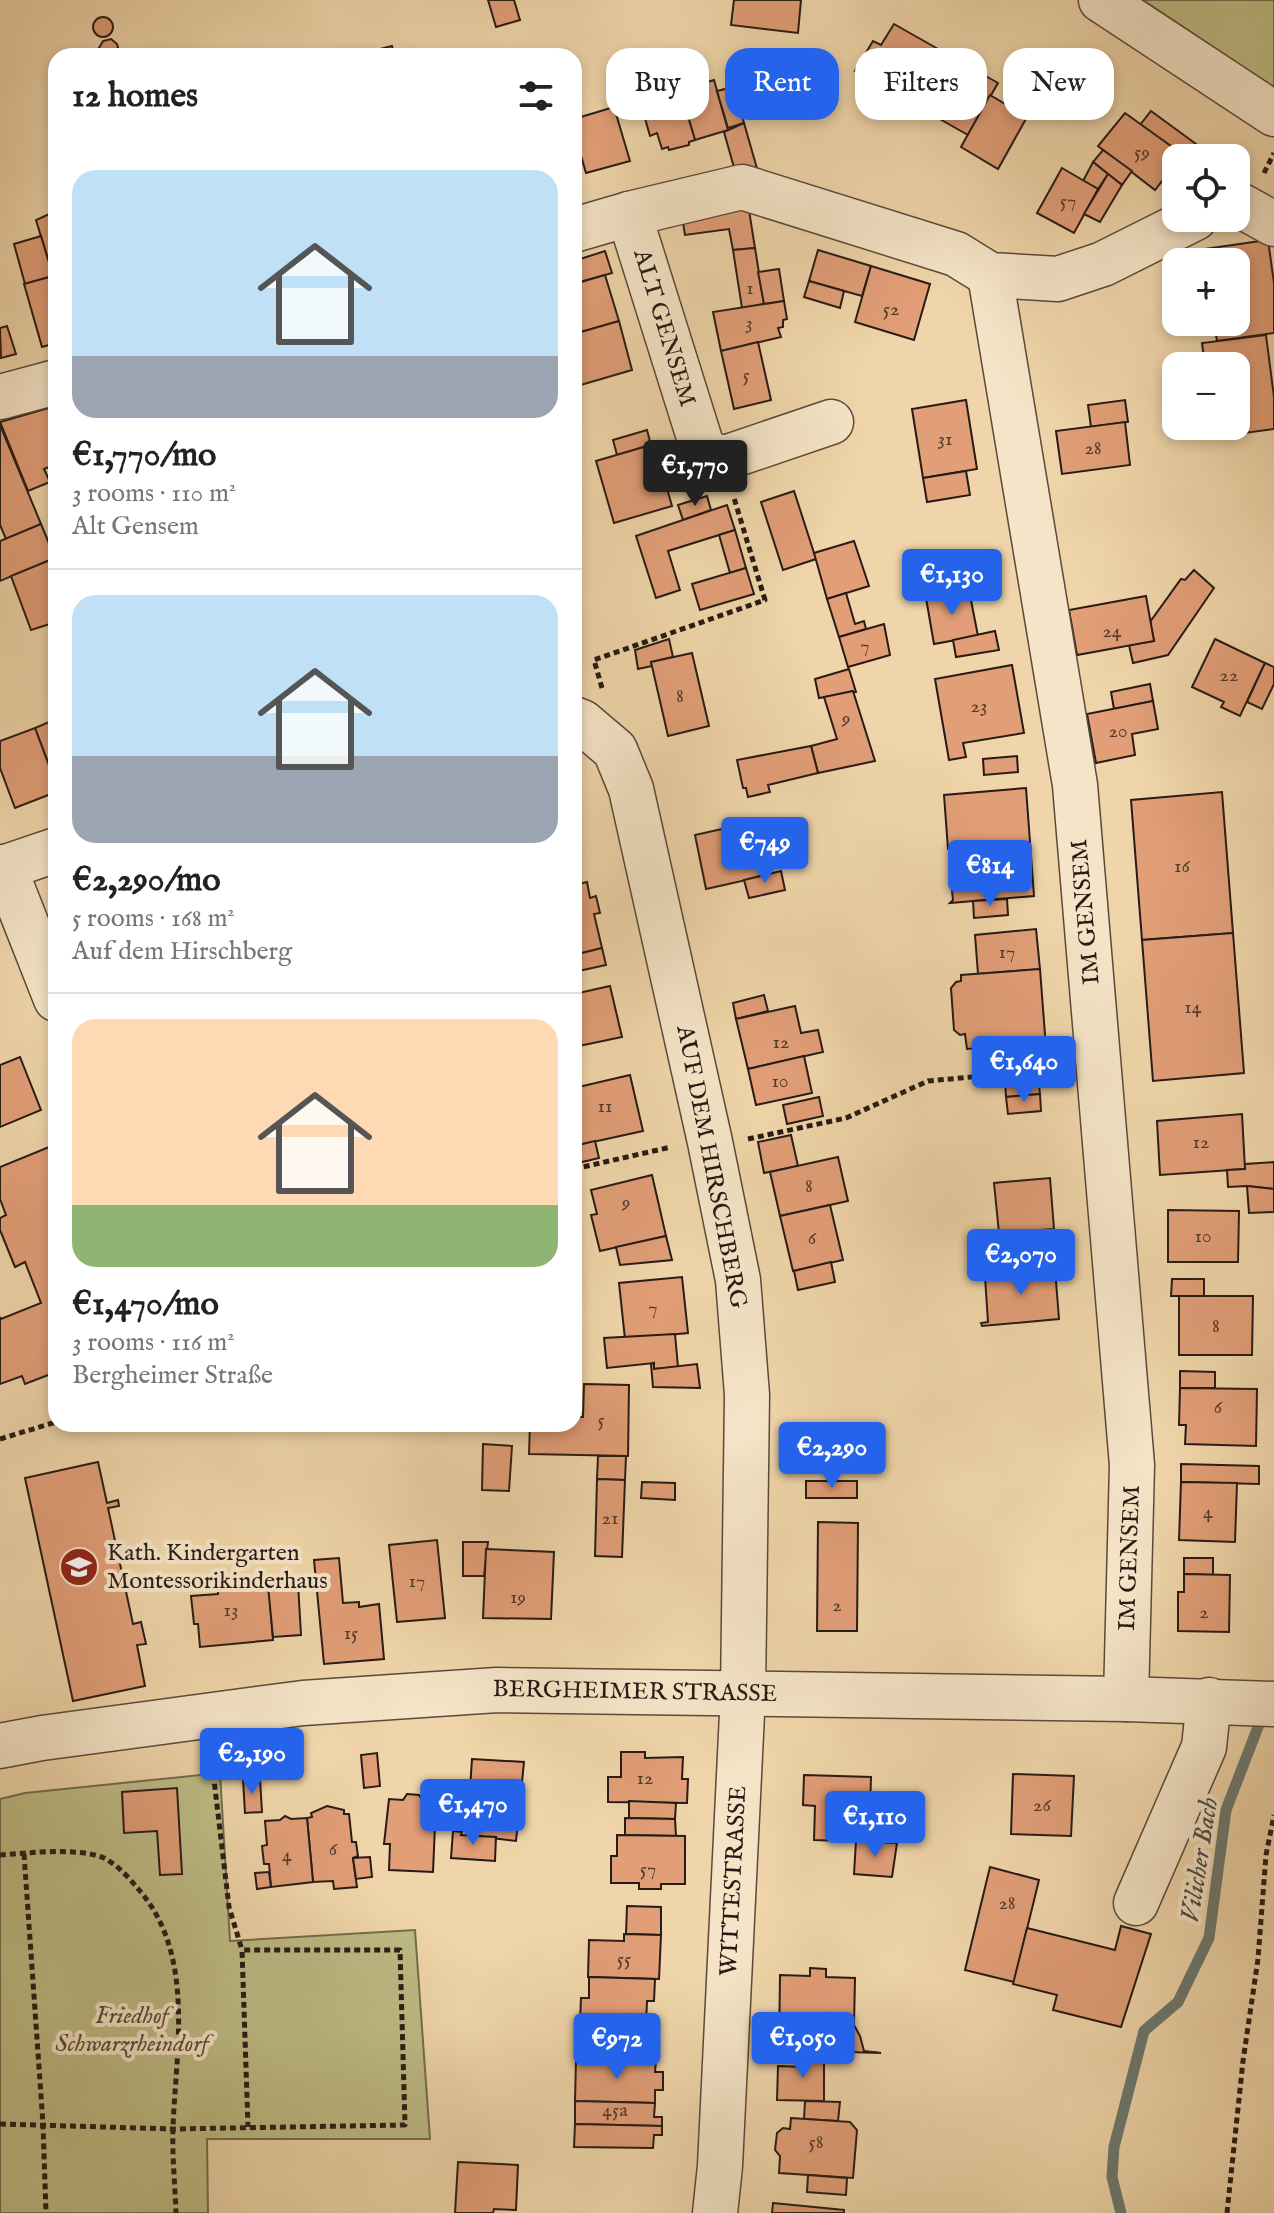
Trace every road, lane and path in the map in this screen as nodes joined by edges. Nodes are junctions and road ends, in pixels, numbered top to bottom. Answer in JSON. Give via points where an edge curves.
{"nodes":[{"id":1,"x":1101,"y":0,"type":"edge"},
{"id":2,"x":1274,"y":114,"type":"edge"},
{"id":3,"x":1274,"y":152,"type":"edge"},
{"id":4,"x":1250,"y":188,"type":"edge"},
{"id":5,"x":1250,"y":194,"type":"edge"},
{"id":6,"x":629,"y":214,"type":"junction"},
{"id":7,"x":1274,"y":224,"type":"edge"},
{"id":8,"x":582,"y":228,"type":"edge"},
{"id":9,"x":1167,"y":232,"type":"edge"},
{"id":10,"x":990,"y":275,"type":"junction"},
{"id":11,"x":48,"y":384,"type":"edge"},
{"id":12,"x":0,"y":397,"type":"edge"},
{"id":13,"x":831,"y":422,"type":"dead end"},
{"id":14,"x":722,"y":459,"type":"junction"},
{"id":15,"x":582,"y":716,"type":"edge"},
{"id":16,"x":582,"y":724,"type":"edge"},
{"id":17,"x":48,"y":853,"type":"edge"},
{"id":18,"x":2,"y":868,"type":"edge"},
{"id":19,"x":48,"y":980,"type":"edge"},
{"id":20,"x":1099,"y":1065,"type":"junction"},
{"id":21,"x":710,"y":1142,"type":"junction"},
{"id":22,"x":582,"y":1167,"type":"edge"},
{"id":23,"x":48,"y":1424,"type":"edge"},
{"id":24,"x":0,"y":1439,"type":"edge"},
{"id":25,"x":743,"y":1693,"type":"junction"},
{"id":26,"x":1126,"y":1699,"type":"junction"},
{"id":27,"x":1241,"y":1702,"type":"edge"},
{"id":28,"x":207,"y":1716,"type":"junction"},
{"id":29,"x":0,"y":1746,"type":"edge"},
{"id":30,"x":1274,"y":1815,"type":"edge"},
{"id":31,"x":24,"y":1854,"type":"junction"},
{"id":32,"x":0,"y":1855,"type":"edge"},
{"id":33,"x":1136,"y":1903,"type":"dead end"},
{"id":34,"x":242,"y":1950,"type":"junction"},
{"id":35,"x":0,"y":2124,"type":"edge"},
{"id":36,"x":43,"y":2124,"type":"junction"},
{"id":37,"x":248,"y":2127,"type":"junction"},
{"id":38,"x":173,"y":2129,"type":"junction"},
{"id":39,"x":46,"y":2213,"type":"edge"},
{"id":40,"x":176,"y":2213,"type":"edge"},
{"id":41,"x":715,"y":2213,"type":"edge"},
{"id":42,"x":1227,"y":2213,"type":"edge"}],
"edges":[{"from":1,"to":2,"type":"street"},
{"from":3,"to":4,"type":"path"},
{"from":5,"to":7,"type":"street"},
{"from":6,"to":8,"type":"street"},
{"from":6,"to":10,"type":"street","via":[[742,187],[956,254]]},
{"from":6,"to":14,"type":"street","name":"ALT GENSEM","via":[[703,450]]},
{"from":9,"to":10,"type":"street","via":[[1103,264],[1058,279]]},
{"from":10,"to":20,"type":"street","name":"IM GENSEM","via":[[1075,785]]},
{"from":11,"to":12,"type":"street"},
{"from":13,"to":14,"type":"street"},
{"from":14,"to":15,"type":"path","via":[[765,600],[594,660],[602,689]]},
{"from":16,"to":21,"type":"street","name":"AUF DEM HIRSCHBERG","via":[[615,750],[631,789]]},
{"from":17,"to":18,"type":"street"},
{"from":18,"to":19,"type":"street"},
{"from":20,"to":21,"type":"path","via":[[928,1081],[846,1118],[736,1142]]},
{"from":20,"to":26,"type":"street","name":"IM GENSEM","via":[[1132,1465]]},
{"from":21,"to":22,"type":"path"},
{"from":21,"to":25,"type":"street","name":"AUF DEM HIRSCHBERG","via":[[738,1280],[747,1395]]},
{"from":23,"to":24,"type":"path"},
{"from":25,"to":26,"type":"street","name":"BERGHEIMER STRASSE"},
{"from":25,"to":28,"type":"street","name":"BERGHEIMER STRASSE","via":[[497,1690],[303,1703]]},
{"from":25,"to":41,"type":"street","name":"WITTESTRASSE"},
{"from":26,"to":27,"type":"street","name":"BERGHEIMER STRASSE"},
{"from":27,"to":33,"type":"street","via":[[1204,1747]]},
{"from":28,"to":29,"type":"street","name":"BERGHEIMER STRASSE"},
{"from":28,"to":34,"type":"path","via":[[229,1907]]},
{"from":30,"to":42,"type":"path"},
{"from":31,"to":32,"type":"path"},
{"from":31,"to":36,"type":"path"},
{"from":31,"to":38,"type":"path","via":[[57,1851],[103,1858],[129,1877],[164,1926],[175,1959]]},
{"from":34,"to":37,"type":"path"},
{"from":34,"to":37,"type":"path","via":[[400,1950],[405,2125]]},
{"from":35,"to":36,"type":"path"},
{"from":36,"to":38,"type":"path"},
{"from":36,"to":39,"type":"path"},
{"from":37,"to":38,"type":"path"},
{"from":38,"to":40,"type":"path"}]}
